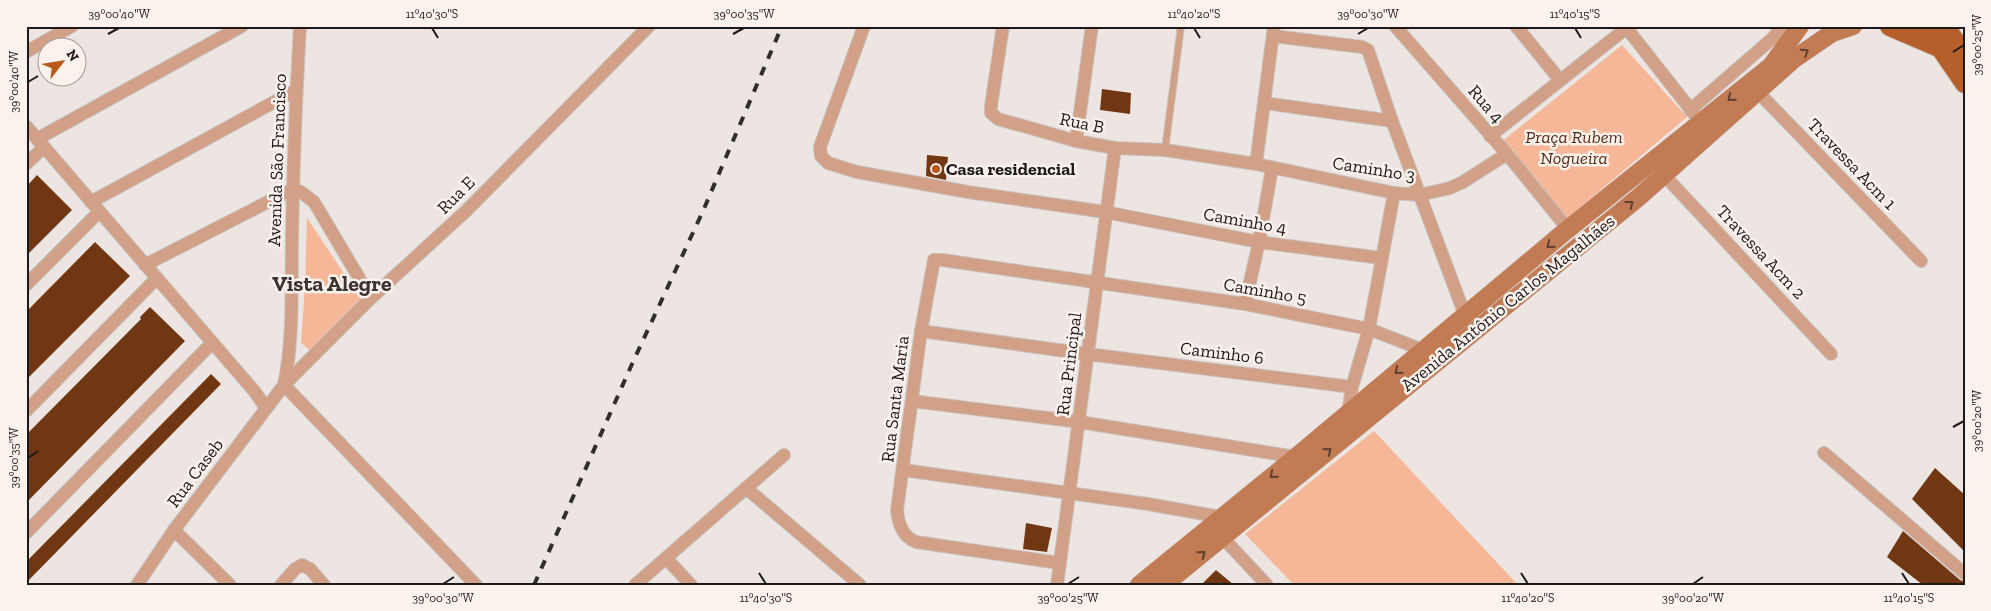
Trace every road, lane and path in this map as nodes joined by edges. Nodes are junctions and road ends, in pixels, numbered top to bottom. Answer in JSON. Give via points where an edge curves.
{"nodes":[{"id":1,"x":72,"y":26,"type":"edge"},
{"id":2,"x":242,"y":26,"type":"edge"},
{"id":3,"x":300,"y":26,"type":"edge"},
{"id":4,"x":864,"y":26,"type":"edge"},
{"id":5,"x":1003,"y":26,"type":"edge"},
{"id":6,"x":1092,"y":26,"type":"edge"},
{"id":7,"x":1181,"y":26,"type":"edge"},
{"id":8,"x":1395,"y":26,"type":"edge"},
{"id":9,"x":1516,"y":26,"type":"edge"},
{"id":10,"x":1781,"y":26,"type":"edge"},
{"id":11,"x":1800,"y":26,"type":"edge"},
{"id":12,"x":1853,"y":26,"type":"edge"},
{"id":13,"x":1890,"y":26,"type":"edge"},
{"id":14,"x":1926,"y":26,"type":"edge"},
{"id":15,"x":647,"y":27,"type":"edge"},
{"id":16,"x":1627,"y":27,"type":"edge"},
{"id":17,"x":1273,"y":31,"type":"edge"},
{"id":18,"x":1951,"y":39,"type":"edge"},
{"id":19,"x":26,"y":52,"type":"edge"},
{"id":20,"x":1560,"y":80,"type":"junction"},
{"id":21,"x":1965,"y":83,"type":"edge"},
{"id":22,"x":296,"y":90,"type":"junction"},
{"id":23,"x":1758,"y":92,"type":"junction"},
{"id":24,"x":1265,"y":103,"type":"junction"},
{"id":25,"x":1696,"y":116,"type":"junction"},
{"id":26,"x":1392,"y":120,"type":"junction"},
{"id":27,"x":26,"y":126,"type":"edge"},
{"id":28,"x":1490,"y":136,"type":"junction"},
{"id":29,"x":1076,"y":141,"type":"junction"},
{"id":30,"x":40,"y":143,"type":"junction"},
{"id":31,"x":1115,"y":148,"type":"junction"},
{"id":32,"x":1165,"y":150,"type":"junction"},
{"id":33,"x":1507,"y":154,"type":"junction"},
{"id":34,"x":26,"y":164,"type":"edge"},
{"id":35,"x":1256,"y":164,"type":"junction"},
{"id":36,"x":1272,"y":168,"type":"junction"},
{"id":37,"x":1664,"y":175,"type":"junction"},
{"id":38,"x":293,"y":189,"type":"junction"},
{"id":39,"x":1394,"y":193,"type":"junction"},
{"id":40,"x":1420,"y":195,"type":"junction"},
{"id":41,"x":95,"y":207,"type":"junction"},
{"id":42,"x":1105,"y":212,"type":"junction"},
{"id":43,"x":1568,"y":229,"type":"junction"},
{"id":44,"x":1259,"y":242,"type":"junction"},
{"id":45,"x":1580,"y":244,"type":"junction"},
{"id":46,"x":1381,"y":258,"type":"junction"},
{"id":47,"x":934,"y":260,"type":"joint"},
{"id":48,"x":1921,"y":261,"type":"dead end"},
{"id":49,"x":145,"y":265,"type":"junction"},
{"id":50,"x":156,"y":279,"type":"junction"},
{"id":51,"x":1096,"y":283,"type":"junction"},
{"id":52,"x":26,"y":285,"type":"edge"},
{"id":53,"x":371,"y":298,"type":"junction"},
{"id":54,"x":1245,"y":304,"type":"junction"},
{"id":55,"x":1465,"y":315,"type":"junction"},
{"id":56,"x":1369,"y":329,"type":"junction"},
{"id":57,"x":921,"y":331,"type":"junction"},
{"id":58,"x":212,"y":343,"type":"junction"},
{"id":59,"x":1423,"y":350,"type":"junction"},
{"id":60,"x":1087,"y":354,"type":"junction"},
{"id":61,"x":1831,"y":354,"type":"dead end"},
{"id":62,"x":284,"y":385,"type":"junction"},
{"id":63,"x":1352,"y":387,"type":"junction"},
{"id":64,"x":912,"y":401,"type":"junction"},
{"id":65,"x":266,"y":408,"type":"junction"},
{"id":66,"x":26,"y":411,"type":"edge"},
{"id":67,"x":1348,"y":413,"type":"junction"},
{"id":68,"x":1080,"y":422,"type":"junction"},
{"id":69,"x":1824,"y":453,"type":"dead end"},
{"id":70,"x":784,"y":455,"type":"dead end"},
{"id":71,"x":1296,"y":457,"type":"junction"},
{"id":72,"x":903,"y":470,"type":"junction"},
{"id":73,"x":746,"y":488,"type":"junction"},
{"id":74,"x":1070,"y":493,"type":"junction"},
{"id":75,"x":1218,"y":527,"type":"junction"},
{"id":76,"x":174,"y":530,"type":"junction"},
{"id":77,"x":26,"y":534,"type":"edge"},
{"id":78,"x":666,"y":558,"type":"junction"},
{"id":79,"x":1058,"y":563,"type":"junction"},
{"id":80,"x":1965,"y":574,"type":"edge"},
{"id":81,"x":137,"y":585,"type":"edge"},
{"id":82,"x":230,"y":585,"type":"edge"},
{"id":83,"x":281,"y":585,"type":"edge"},
{"id":84,"x":324,"y":585,"type":"edge"},
{"id":85,"x":476,"y":585,"type":"edge"},
{"id":86,"x":635,"y":585,"type":"edge"},
{"id":87,"x":691,"y":585,"type":"edge"},
{"id":88,"x":860,"y":585,"type":"edge"},
{"id":89,"x":1057,"y":585,"type":"edge"},
{"id":90,"x":1139,"y":585,"type":"edge"},
{"id":91,"x":1164,"y":585,"type":"edge"},
{"id":92,"x":1267,"y":585,"type":"edge"}],
"edges":[{"from":1,"to":19,"type":"street"},
{"from":2,"to":30,"type":"street"},
{"from":3,"to":22,"type":"street","name":"Avenida São Francisco"},
{"from":4,"to":42,"type":"street","name":"Caminho 4","via":[[822,139],[820,147],[824,161],[857,172]]},
{"from":5,"to":29,"type":"street","name":"Rua B","via":[[991,113],[998,119]]},
{"from":6,"to":29,"type":"street"},
{"from":7,"to":32,"type":"lane"},
{"from":8,"to":28,"type":"street","name":"Rua 4"},
{"from":9,"to":20,"type":"street"},
{"from":10,"to":25,"type":"street"},
{"from":11,"to":25,"type":"main road","name":"Avenida Antônio Carlos Magalhães","one_way":true,"via":[[1771,66]]},
{"from":23,"to":12,"type":"main road","name":"Avenida Antônio Carlos Magalhães","one_way":true,"via":[[1794,59],[1832,33]]},
{"from":13,"to":18,"type":"main road"},
{"from":14,"to":18,"type":"main road"},
{"from":15,"to":53,"type":"street","name":"Rua E","via":[[466,211]]},
{"from":16,"to":20,"type":"street"},
{"from":16,"to":25,"type":"street"},
{"from":17,"to":24,"type":"street"},
{"from":17,"to":26,"type":"street","via":[[1368,50]]},
{"from":18,"to":21,"type":"main road"},
{"from":20,"to":28,"type":"street"},
{"from":22,"to":38,"type":"street","name":"Avenida São Francisco"},
{"from":22,"to":41,"type":"street"},
{"from":23,"to":37,"type":"main road","name":"Avenida Antônio Carlos Magalhães"},
{"from":23,"to":48,"type":"street","name":"Travessa Acm 1"},
{"from":24,"to":26,"type":"street"},
{"from":24,"to":35,"type":"street"},
{"from":25,"to":43,"type":"main road","name":"Avenida Antônio Carlos Magalhães"},
{"from":26,"to":40,"type":"street"},
{"from":27,"to":30,"type":"street"},
{"from":28,"to":33,"type":"street","name":"Rua 4"},
{"from":29,"to":31,"type":"street","name":"Rua B"},
{"from":30,"to":34,"type":"street"},
{"from":30,"to":41,"type":"street"},
{"from":31,"to":32,"type":"street","name":"Rua B"},
{"from":31,"to":42,"type":"street","name":"Rua Principal"},
{"from":32,"to":35,"type":"street","name":"Rua B"},
{"from":33,"to":40,"type":"street","name":"Caminho 3","via":[[1463,182]]},
{"from":33,"to":43,"type":"street","name":"Rua 4"},
{"from":35,"to":36,"type":"street","name":"Caminho 3"},
{"from":36,"to":39,"type":"street","name":"Caminho 3"},
{"from":36,"to":44,"type":"street"},
{"from":45,"to":37,"type":"main road","name":"Avenida Antônio Carlos Magalhães","one_way":true},
{"from":37,"to":61,"type":"street","name":"Travessa Acm 2"},
{"from":38,"to":49,"type":"street"},
{"from":38,"to":53,"type":"street","via":[[314,202]]},
{"from":38,"to":62,"type":"street","name":"Avenida São Francisco","via":[[290,360]]},
{"from":39,"to":40,"type":"street","name":"Caminho 3"},
{"from":39,"to":46,"type":"street"},
{"from":40,"to":55,"type":"street"},
{"from":41,"to":49,"type":"street"},
{"from":41,"to":52,"type":"street"},
{"from":42,"to":44,"type":"street","name":"Caminho 4"},
{"from":42,"to":51,"type":"street","name":"Rua Principal"},
{"from":43,"to":45,"type":"main road"},
{"from":43,"to":55,"type":"main road","name":"Avenida Antônio Carlos Magalhães","one_way":true},
{"from":44,"to":46,"type":"street","name":"Caminho 4"},
{"from":44,"to":54,"type":"street"},
{"from":75,"to":45,"type":"main road","name":"Avenida Antônio Carlos Magalhães","one_way":true},
{"from":46,"to":56,"type":"street"},
{"from":47,"to":51,"type":"street","name":"Caminho 5"},
{"from":47,"to":57,"type":"street","name":"Rua Santa Maria"},
{"from":49,"to":50,"type":"street"},
{"from":50,"to":58,"type":"street"},
{"from":50,"to":66,"type":"street"},
{"from":51,"to":54,"type":"street","name":"Caminho 5"},
{"from":51,"to":60,"type":"street","name":"Rua Principal"},
{"from":53,"to":62,"type":"street","name":"Rua E"},
{"from":54,"to":56,"type":"street","name":"Caminho 5"},
{"from":55,"to":59,"type":"main road","name":"Avenida Antônio Carlos Magalhães"},
{"from":56,"to":59,"type":"street","name":"Caminho 5"},
{"from":56,"to":63,"type":"street"},
{"from":57,"to":60,"type":"street"},
{"from":57,"to":64,"type":"street","name":"Rua Santa Maria"},
{"from":58,"to":65,"type":"street"},
{"from":58,"to":77,"type":"street"},
{"from":59,"to":67,"type":"main road","name":"Avenida Antônio Carlos Magalhães","one_way":true},
{"from":60,"to":63,"type":"street","name":"Caminho 6"},
{"from":60,"to":68,"type":"street","name":"Rua Principal"},
{"from":62,"to":65,"type":"street","name":"Rua Caseb"},
{"from":62,"to":85,"type":"street"},
{"from":63,"to":67,"type":"street"},
{"from":64,"to":68,"type":"street"},
{"from":64,"to":72,"type":"street","name":"Rua Santa Maria"},
{"from":65,"to":76,"type":"street","name":"Rua Caseb"},
{"from":67,"to":71,"type":"main road","name":"Avenida Antônio Carlos Magalhães"},
{"from":68,"to":71,"type":"street"},
{"from":68,"to":74,"type":"street","name":"Rua Principal"},
{"from":69,"to":80,"type":"street"},
{"from":70,"to":73,"type":"street"},
{"from":71,"to":75,"type":"main road","name":"Avenida Antônio Carlos Magalhães","one_way":true},
{"from":72,"to":74,"type":"street"},
{"from":72,"to":79,"type":"street","name":"Rua Santa Maria","via":[[897,510],[900,526],[909,540]]},
{"from":73,"to":78,"type":"street"},
{"from":73,"to":88,"type":"street"},
{"from":74,"to":75,"type":"street","via":[[1148,504]]},
{"from":74,"to":79,"type":"street","name":"Rua Principal"},
{"from":75,"to":90,"type":"main road","name":"Avenida Antônio Carlos Magalhães"},
{"from":91,"to":75,"type":"main road","name":"Avenida Antônio Carlos Magalhães","one_way":true},
{"from":75,"to":92,"type":"street"},
{"from":76,"to":81,"type":"street","name":"Rua Caseb"},
{"from":76,"to":82,"type":"street"},
{"from":78,"to":86,"type":"street"},
{"from":78,"to":87,"type":"street"},
{"from":79,"to":89,"type":"street","name":"Rua Principal"},
{"from":83,"to":84,"type":"street","via":[[302,565]]}]}
